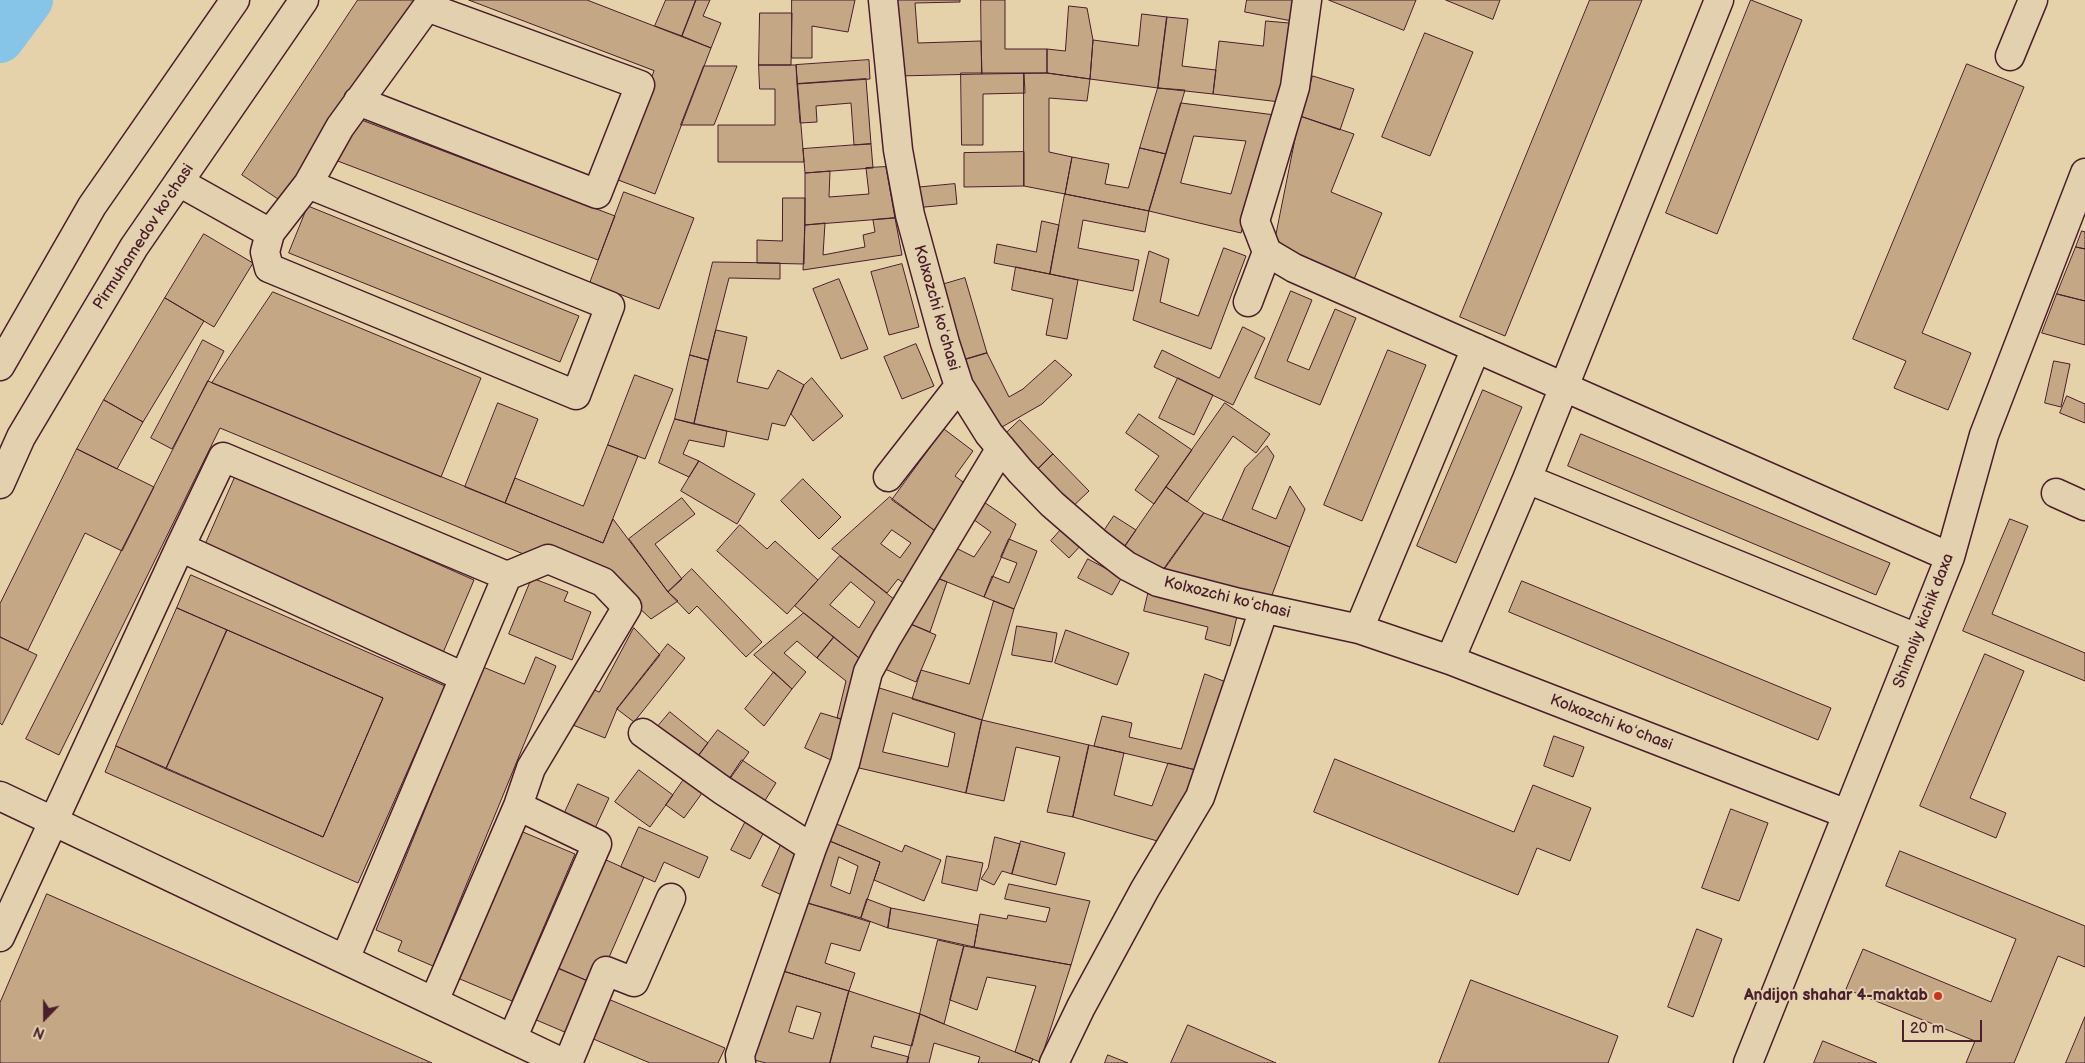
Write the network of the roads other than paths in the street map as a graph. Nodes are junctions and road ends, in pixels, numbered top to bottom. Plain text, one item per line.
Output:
1 (235, 0) edge
2 (304, 0) edge
3 (883, 0) edge
4 (1307, 0) edge
5 (1719, 0) edge
6 (2032, 0) edge
7 (2010, 56) dead end
8 (358, 101) junction
9 (2085, 173) edge
10 (178, 182) junction
11 (308, 184) junction
12 (270, 233) junction
13 (1266, 252) junction
14 (1248, 302) dead end
15 (1476, 348) junction
16 (0, 366) edge
17 (959, 386) junction
18 (1563, 387) junction
19 (1001, 448) junction
20 (888, 477) dead end
21 (1527, 479) junction
22 (0, 484) edge
23 (2056, 493) dead end
24 (2085, 506) edge
25 (180, 547) junction
26 (1950, 557) junction
27 (507, 576) junction
28 (1264, 609) junction
29 (1359, 629) junction
30 (1917, 638) junction
31 (1450, 660) junction
32 (464, 676) junction
33 (644, 733) dead end
34 (0, 796) edge
35 (518, 806) junction
36 (1847, 814) junction
37 (53, 821) junction
38 (812, 848) junction
39 (671, 898) dead end
40 (0, 937) edge
41 (345, 959) junction
42 (434, 1002) junction
43 (512, 1039) junction
44 (563, 1063) edge
45 (568, 1063) edge
46 (741, 1063) edge
47 (1054, 1063) edge
48 (1748, 1063) edge

1 - 16 street
2 - 10 street, Pirmuhamedov ko'chasi
3 - 17 street, Kolxozchi koʻchasi
4 - 13 street
5 - 18 street
6 - 7 street
8 - 8 street
8 - 11 street
9 - 26 street, Shimoliy kichik daxa
10 - 12 street
10 - 22 street, Pirmuhamedov ko'chasi
11 - 12 street
11 - 12 street
13 - 14 street
13 - 15 street
15 - 18 street
15 - 29 street
17 - 19 street, Kolxozchi koʻchasi
17 - 20 street
18 - 21 street
18 - 26 street
19 - 28 street, Kolxozchi koʻchasi
19 - 38 street
21 - 30 street
21 - 31 street
23 - 24 street
25 - 27 street
25 - 32 street
25 - 37 street
26 - 30 street, Shimoliy kichik daxa
27 - 32 street
27 - 35 street
28 - 29 street, Kolxozchi koʻchasi
28 - 47 street
29 - 31 street, Kolxozchi koʻchasi
30 - 36 street, Shimoliy kichik daxa
31 - 36 street, Kolxozchi koʻchasi
32 - 41 street
33 - 38 street
34 - 37 street
35 - 42 street
35 - 43 street
36 - 48 street, Shimoliy kichik daxa
37 - 40 street
37 - 41 street
38 - 46 street
39 - 45 street
41 - 42 street
42 - 43 street
43 - 44 street

